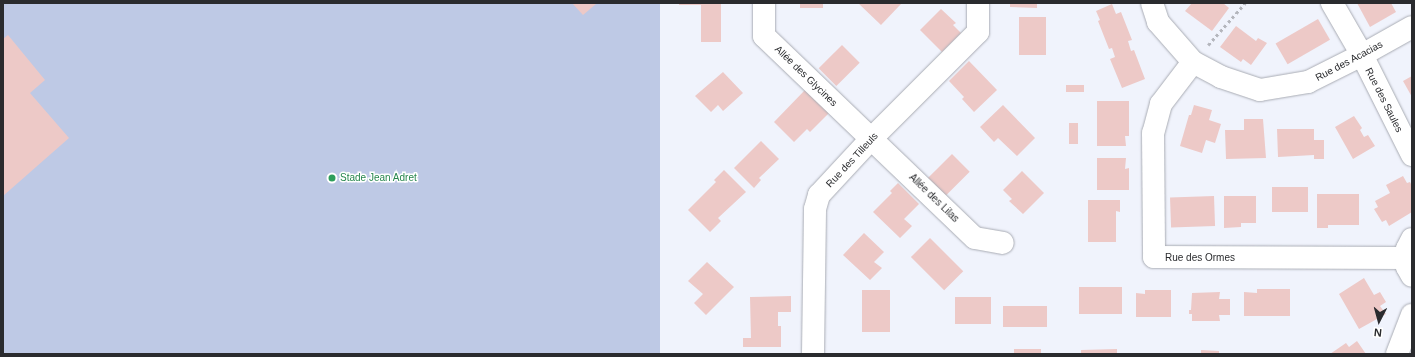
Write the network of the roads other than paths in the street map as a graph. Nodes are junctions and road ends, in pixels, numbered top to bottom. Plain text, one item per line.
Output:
1 (764, 3) edge
2 (978, 3) edge
3 (1152, 3) edge
4 (1332, 3) edge
5 (1412, 27) edge
6 (1362, 55) junction
7 (1193, 62) junction
8 (872, 138) junction
9 (1412, 155) edge
10 (1003, 244) dead end
11 (1410, 258) edge
12 (1412, 315) edge
13 (814, 354) edge
14 (1397, 354) edge

1 - 8 street, Allée des Glycines
2 - 8 street, Rue des Tilleuls
3 - 7 street, Rue des Acacias
4 - 6 street, Rue des Saules
5 - 6 street, Rue des Acacias
6 - 7 street, Rue des Acacias
6 - 9 street, Rue des Saules
7 - 11 street, Rue des Ormes
8 - 10 street, Allée des Lilas
8 - 13 street, Rue des Tilleuls
12 - 14 street

